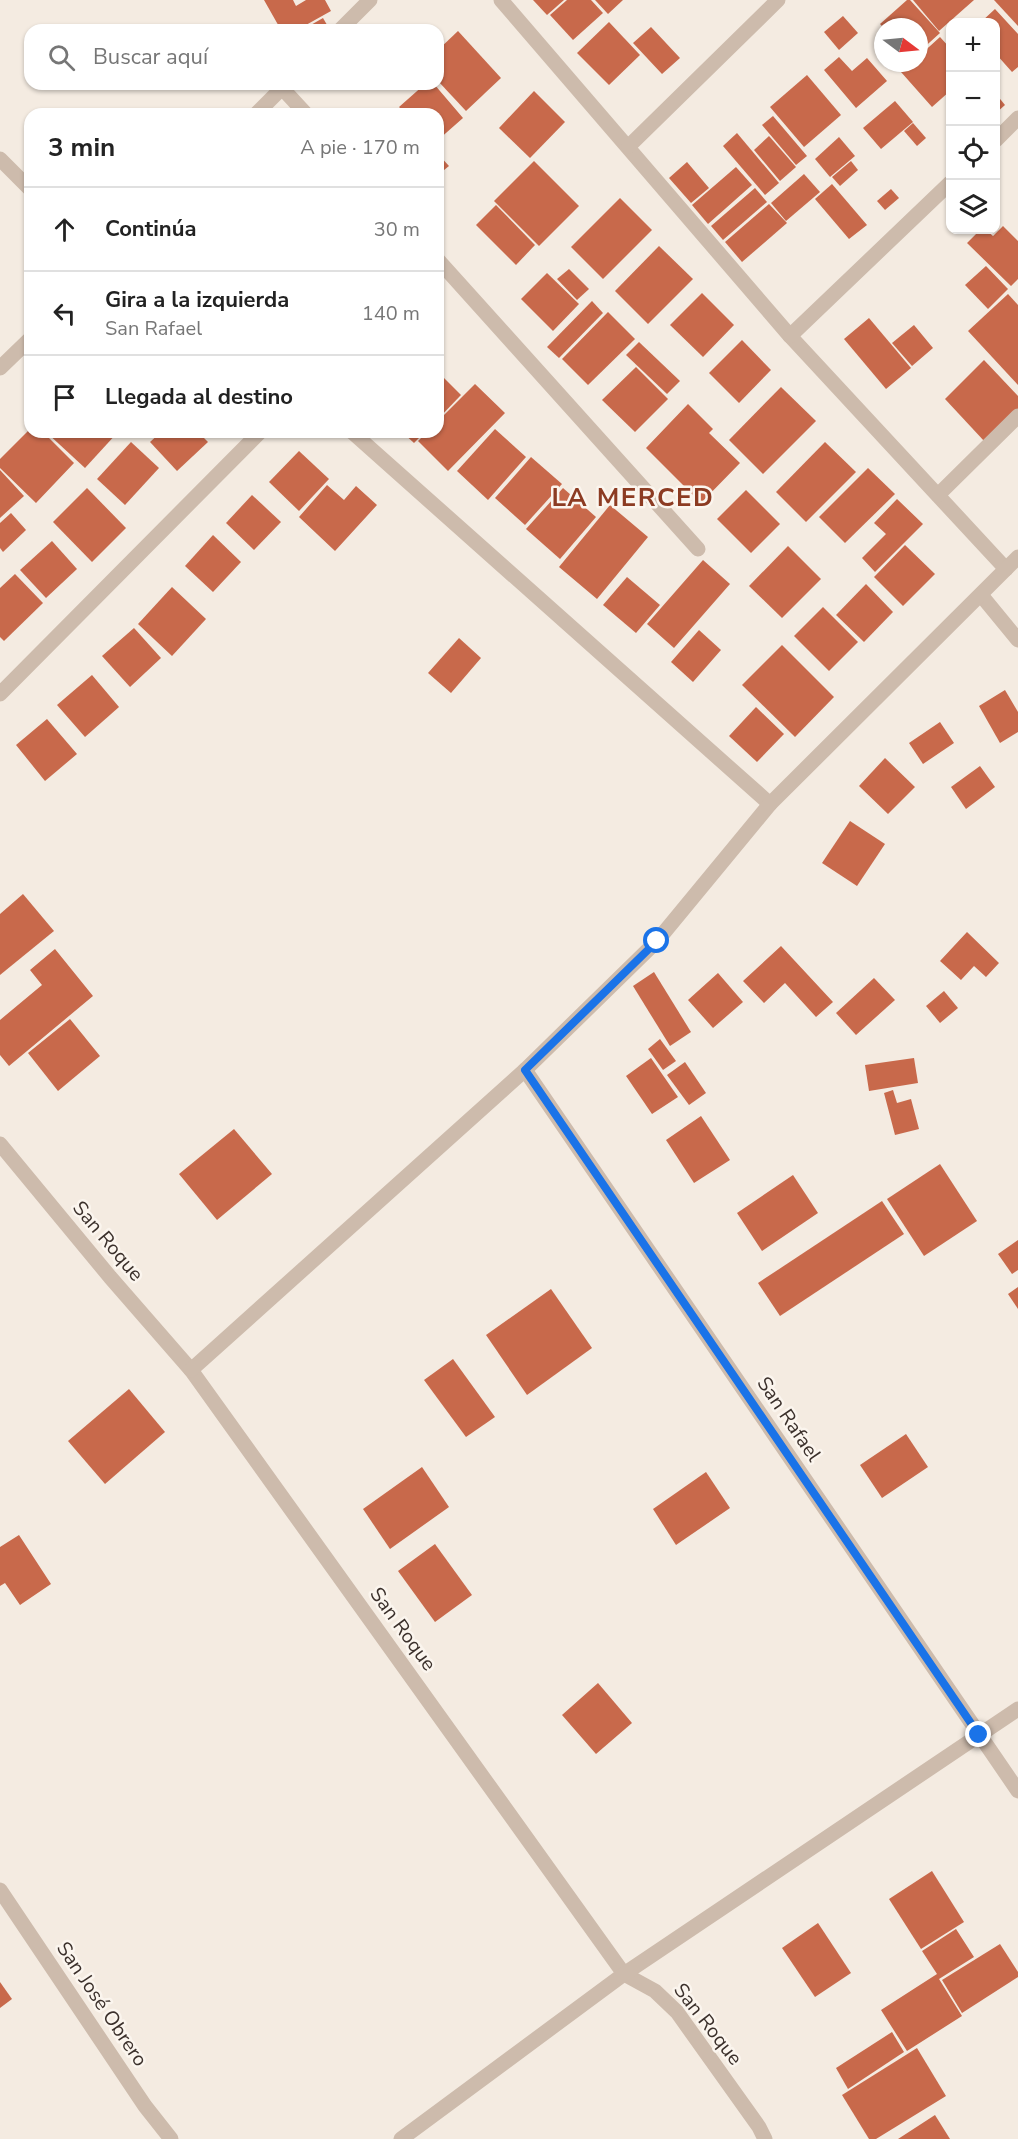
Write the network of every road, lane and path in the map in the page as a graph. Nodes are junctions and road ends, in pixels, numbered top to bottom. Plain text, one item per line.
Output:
1 (370, 0) edge
2 (501, 0) edge
3 (778, 0) edge
4 (346, 24) edge
5 (280, 90) edge
6 (287, 90) edge
7 (262, 108) edge
8 (301, 108) edge
9 (1018, 118) edge
10 (1000, 136) edge
11 (629, 146) junction
12 (0, 159) edge
13 (24, 183) edge
14 (946, 188) edge
15 (444, 267) edge
16 (790, 336) junction
17 (24, 345) edge
18 (0, 368) edge
19 (1018, 416) edge
20 (254, 438) edge
21 (359, 438) edge
22 (938, 495) junction
23 (698, 549) dead end
24 (1018, 557) edge
25 (1006, 569) junction
26 (981, 595) junction
27 (1018, 640) edge
28 (0, 694) edge
29 (770, 804) junction
30 (525, 1070) junction
31 (0, 1144) edge
32 (191, 1370) junction
33 (1018, 1709) edge
34 (979, 1735) junction
35 (1018, 1791) edge
36 (0, 1890) edge
37 (624, 1974) junction
38 (171, 2139) edge
39 (401, 2139) edge
40 (765, 2139) edge

1 - 4 street
2 - 11 street
3 - 11 street
5 - 7 street
6 - 8 street
9 - 10 street
11 - 16 street
12 - 13 street
14 - 16 street
15 - 23 street
16 - 22 street
17 - 18 street
19 - 22 street
20 - 28 street
21 - 29 street
22 - 25 street
24 - 25 street
25 - 26 street
26 - 27 street
26 - 29 street
29 - 30 street
30 - 32 street
30 - 34 street, San Rafael
31 - 32 street, San Roque
32 - 37 street, San Roque
33 - 34 street
34 - 35 street, San Rafael
34 - 37 street
36 - 38 street, San José Obrero
37 - 39 street
37 - 40 street, San Roque

